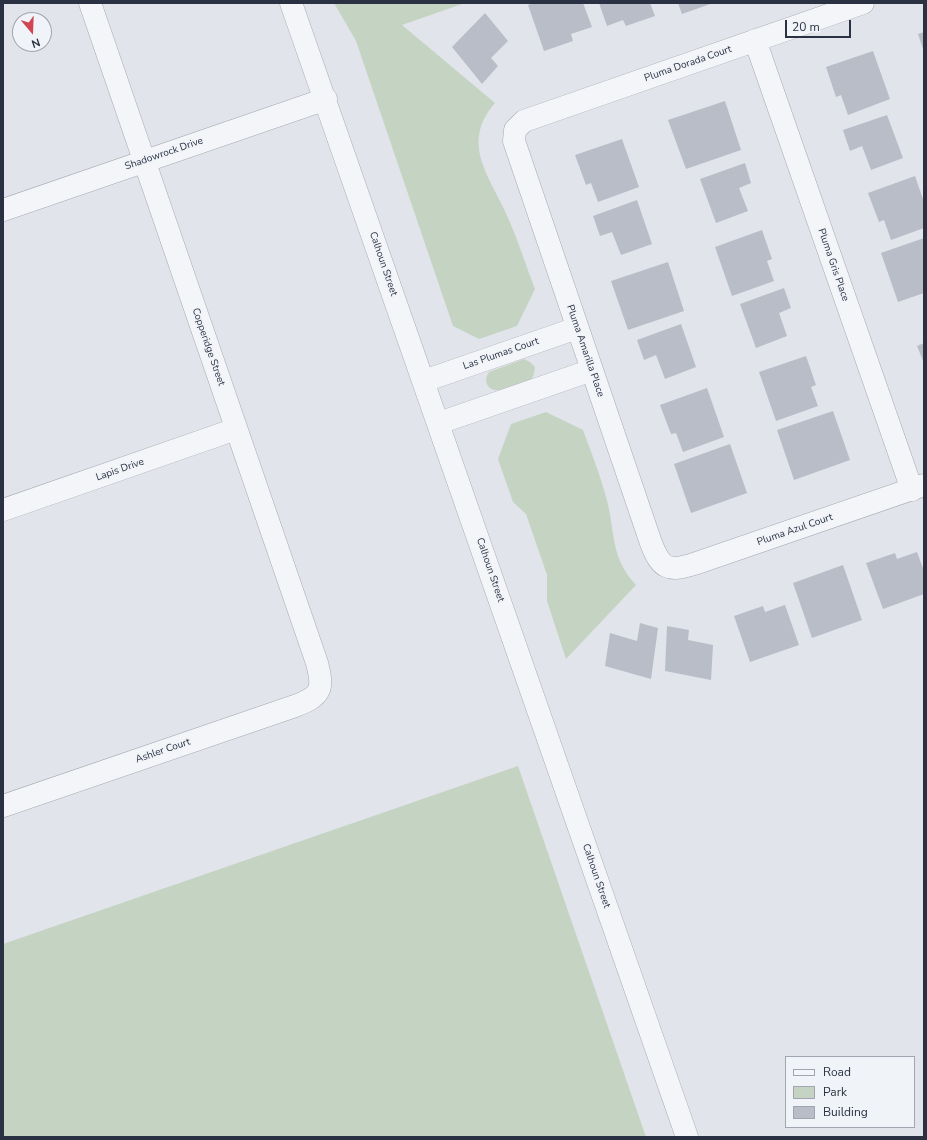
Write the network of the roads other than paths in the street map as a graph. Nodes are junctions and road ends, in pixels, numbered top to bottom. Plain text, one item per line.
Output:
1 (90, 3) edge
2 (292, 3) edge
3 (863, 3) edge
4 (755, 40) junction
5 (326, 99) junction
6 (516, 130) joint
7 (144, 161) junction
8 (3, 210) edge
9 (577, 328) junction
10 (592, 370) junction
11 (424, 381) junction
12 (439, 423) junction
13 (236, 429) junction
14 (918, 487) edge
15 (3, 510) edge
16 (666, 568) joint
17 (320, 691) joint
18 (3, 806) edge
19 (687, 1137) edge

1 - 7 street, Copperidge Street
2 - 5 street, Calhoun Street
3 - 4 street, Pluma Dorada Court
4 - 6 street, Pluma Dorada Court
4 - 14 street, Pluma Gris Place
5 - 7 street, Shadowrock Drive
5 - 11 street, Calhoun Street
6 - 9 street, Pluma Amarilla Place
7 - 8 street, Shadowrock Drive
7 - 13 street, Copperidge Street
9 - 10 street, Pluma Amarilla Place
9 - 11 street, Las Plumas Court
10 - 12 street
10 - 16 street, Pluma Amarilla Place
11 - 12 street, Calhoun Street
12 - 19 street, Calhoun Street
13 - 15 street, Lapis Drive
13 - 17 street, Copperidge Street
14 - 16 street, Pluma Azul Court
17 - 18 street, Ashler Court

